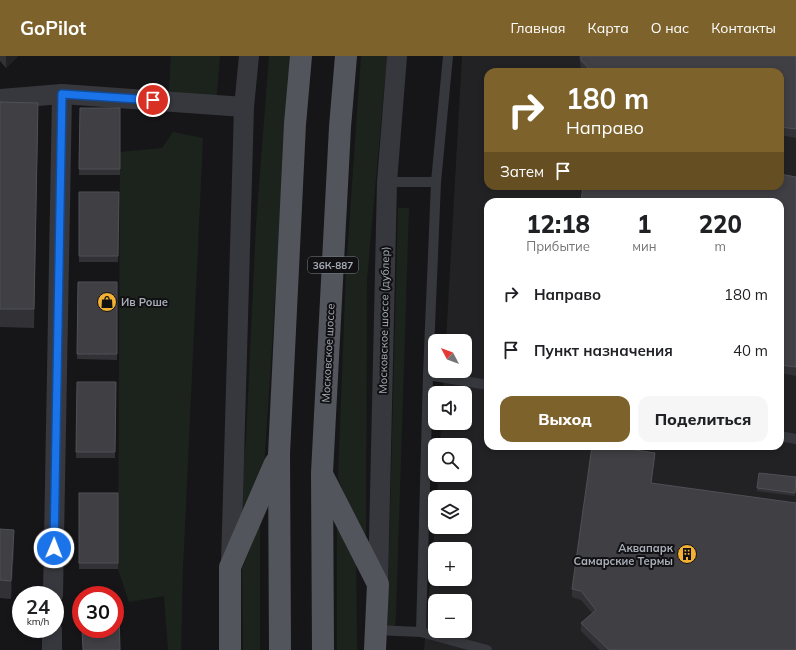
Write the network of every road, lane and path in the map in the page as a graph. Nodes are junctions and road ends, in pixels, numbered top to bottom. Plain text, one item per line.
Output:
1 (249, 56) edge
2 (301, 56) edge
3 (346, 56) edge
4 (397, 56) edge
5 (448, 56) edge
6 (62, 94) junction
7 (0, 99) edge
8 (244, 107) junction
9 (387, 182) junction
10 (436, 182) junction
11 (430, 334) edge
12 (428, 375) edge
13 (446, 378) edge
14 (484, 384) edge
15 (784, 437) edge
16 (796, 439) edge
17 (279, 454) junction
18 (322, 473) junction
19 (230, 567) junction
20 (378, 584) junction
21 (53, 586) edge
22 (421, 632) junction
23 (52, 638) edge
24 (375, 640) edge
25 (52, 650) edge
26 (230, 650) edge
27 (280, 650) edge
28 (323, 650) edge
29 (488, 650) edge

1 - 8 street
2 - 17 main road
3 - 18 main road, Московское шоссе / 36К-887
4 - 9 street, Московское шоссе (дублер)
5 - 10 lane
6 - 7 street
6 - 8 street
6 - 21 street
8 - 19 street
9 - 10 lane
9 - 20 street, Московское шоссе (дублер)
10 - 11 lane
12 - 22 lane
13 - 14 lane
15 - 16 lane
17 - 19 main road
17 - 27 main road
18 - 20 main road
18 - 28 main road, Московское шоссе / 36К-887
19 - 26 main road
20 - 24 main road
22 - 24 lane
22 - 29 lane
23 - 25 street

